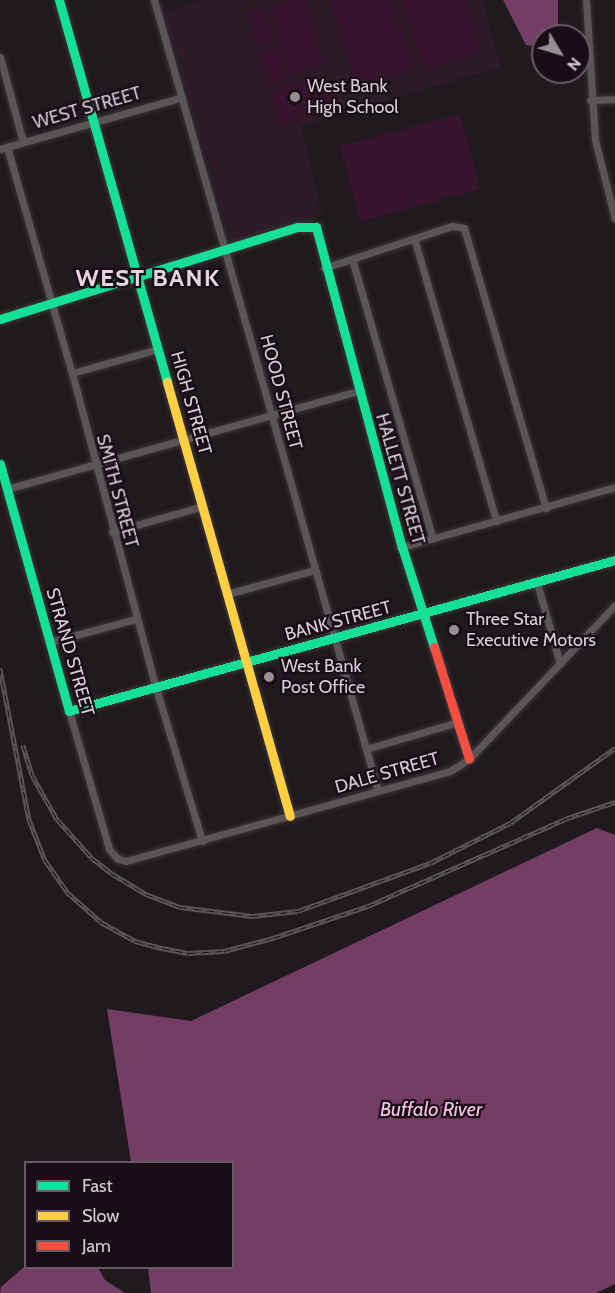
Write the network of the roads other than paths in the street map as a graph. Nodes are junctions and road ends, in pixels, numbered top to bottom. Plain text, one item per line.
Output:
1 (59, 0) edge
2 (154, 0) edge
3 (585, 0) edge
4 (0, 57) edge
5 (182, 97) junction
6 (615, 99) edge
7 (590, 100) junction
8 (93, 123) junction
9 (23, 142) junction
10 (4, 148) edge
11 (615, 219) edge
12 (414, 238) junction
13 (227, 250) junction
14 (352, 259) junction
15 (324, 268) junction
16 (137, 277) junction
17 (51, 304) junction
18 (0, 320) edge
19 (158, 350) junction
20 (72, 373) junction
21 (358, 391) junction
22 (272, 415) junction
23 (184, 440) junction
24 (0, 464) edge
25 (94, 465) junction
26 (615, 487) edge
27 (7, 489) junction
28 (202, 506) junction
29 (546, 508) junction
30 (496, 521) junction
31 (112, 532) junction
32 (433, 539) junction
33 (402, 548) junction
34 (615, 560) edge
35 (315, 570) junction
36 (537, 583) junction
37 (227, 594) junction
38 (615, 604) edge
39 (423, 616) junction
40 (136, 619) junction
41 (337, 639) junction
42 (50, 642) junction
43 (246, 662) junction
44 (560, 664) junction
45 (155, 685) junction
46 (69, 711) junction
47 (455, 723) junction
48 (366, 749) junction
49 (469, 759) junction
50 (378, 791) junction
51 (290, 816) junction
52 (202, 841) junction
53 (109, 849) joint

1 - 8 street, HIGH STREET
2 - 5 street, HOOD STREET
3 - 7 street
4 - 9 street
5 - 8 street, WEST STREET
5 - 13 street, HOOD STREET
6 - 7 street
7 - 11 street
8 - 9 street, WEST STREET
8 - 16 street, HIGH STREET
9 - 10 street, WEST STREET
10 - 17 street, SMITH STREET
12 - 14 street
12 - 29 street
12 - 30 street
13 - 15 street, HALLETT STREET
13 - 16 street
13 - 22 street, HOOD STREET
14 - 15 street
14 - 32 street
15 - 21 street, HALLETT STREET
16 - 17 street
16 - 19 street, HIGH STREET
17 - 18 street
17 - 20 street, SMITH STREET
19 - 20 street
19 - 23 street, HIGH STREET
20 - 25 street, SMITH STREET
21 - 22 street
21 - 33 street, HALLETT STREET
22 - 23 street
22 - 35 street, HOOD STREET
23 - 25 street
23 - 28 street, HIGH STREET
24 - 27 street, STRAND STREET
25 - 27 street
25 - 31 street, SMITH STREET
26 - 29 street
27 - 42 street, STRAND STREET
28 - 31 street
28 - 37 street, HIGH STREET
29 - 30 street
30 - 32 street
31 - 40 street, SMITH STREET
32 - 33 street
33 - 39 street, HALLETT STREET
34 - 36 street, BANK STREET
35 - 37 street
35 - 41 street, HOOD STREET
36 - 39 street, BANK STREET
36 - 44 street
37 - 43 street, HIGH STREET
38 - 44 street, DALE STREET
39 - 41 street, BANK STREET
39 - 47 street, HALLETT STREET
40 - 42 street
40 - 45 street, SMITH STREET
41 - 43 street, BANK STREET
41 - 48 street, HOOD STREET
42 - 46 street, STRAND STREET
43 - 45 street, BANK STREET
43 - 51 street, HIGH STREET
44 - 49 street, DALE STREET
45 - 46 street, BANK STREET
45 - 52 street, SMITH STREET
46 - 53 street, STRAND STREET
47 - 48 street
47 - 49 street, HALLETT STREET
48 - 50 street, HOOD STREET
49 - 50 street, DALE STREET
50 - 51 street, DALE STREET
51 - 52 street, DALE STREET
52 - 53 street, DALE STREET

